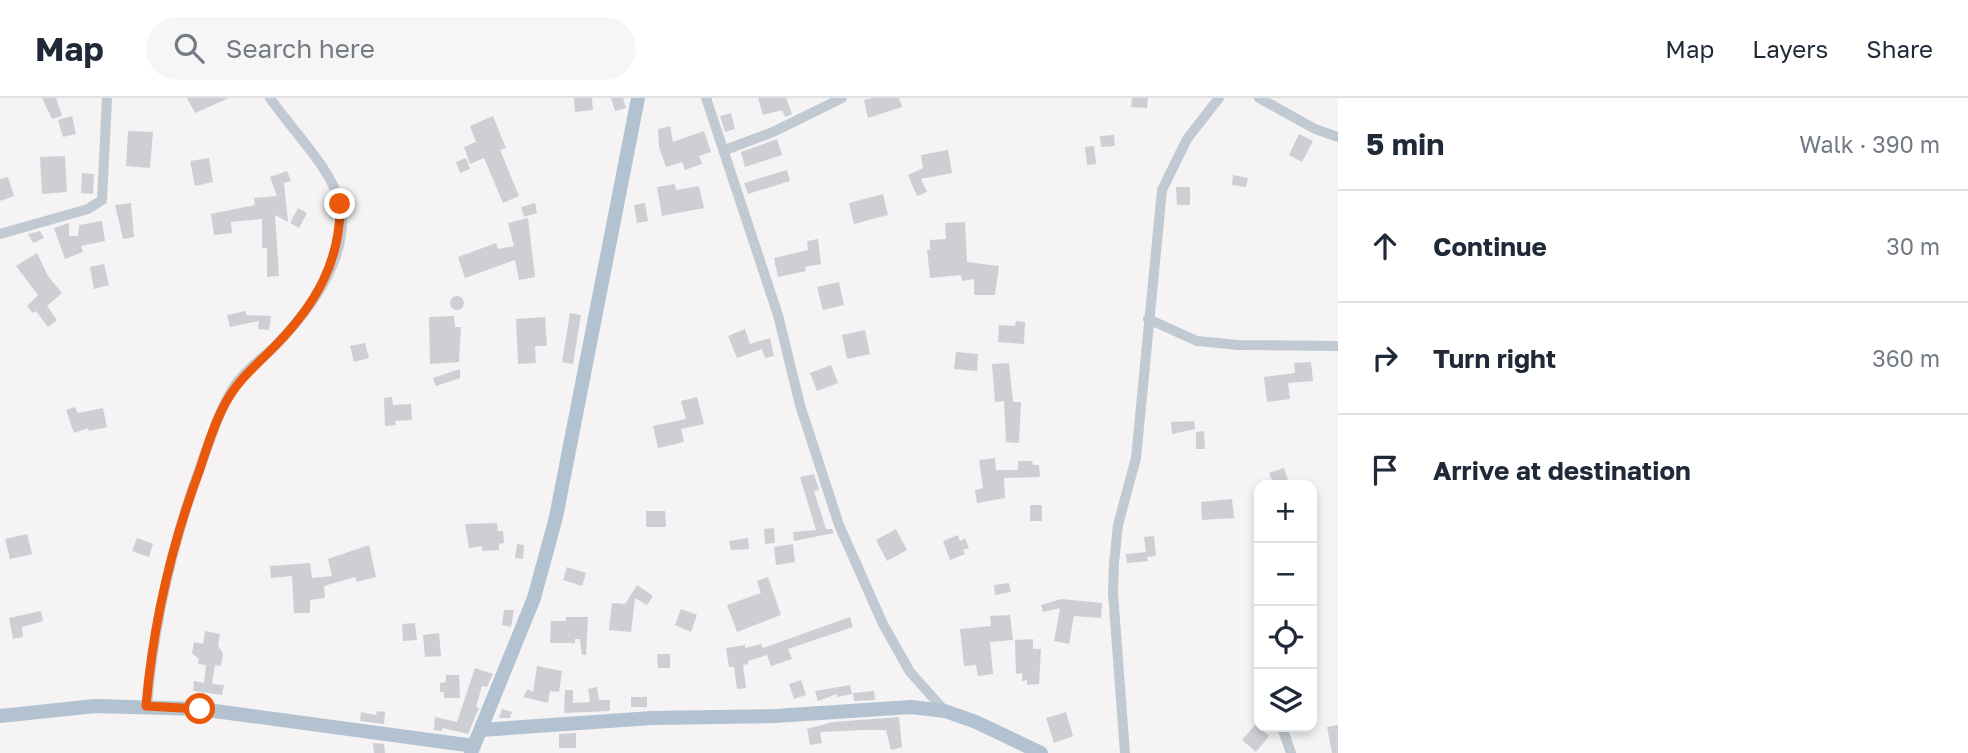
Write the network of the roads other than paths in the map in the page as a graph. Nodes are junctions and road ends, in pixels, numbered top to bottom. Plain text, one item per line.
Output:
1 (107, 98) edge
2 (270, 98) edge
3 (638, 98) edge
4 (706, 98) edge
5 (842, 98) edge
6 (1219, 98) edge
7 (1259, 98) edge
8 (1338, 137) edge
9 (724, 150) junction
10 (0, 234) edge
11 (1149, 319) junction
12 (1338, 346) edge
13 (146, 706) junction
14 (945, 711) junction
15 (0, 716) edge
16 (481, 730) junction
17 (1284, 732) edge
18 (473, 750) edge
19 (1041, 753) edge
20 (1125, 753) edge
21 (1291, 753) edge

1 - 10 street
2 - 13 street
3 - 16 main road
4 - 9 street
5 - 9 street
6 - 11 street
7 - 8 street
9 - 14 street
11 - 12 street
11 - 20 street
13 - 15 main road
13 - 18 main road
14 - 16 main road
14 - 19 main road
16 - 18 main road
17 - 21 street

